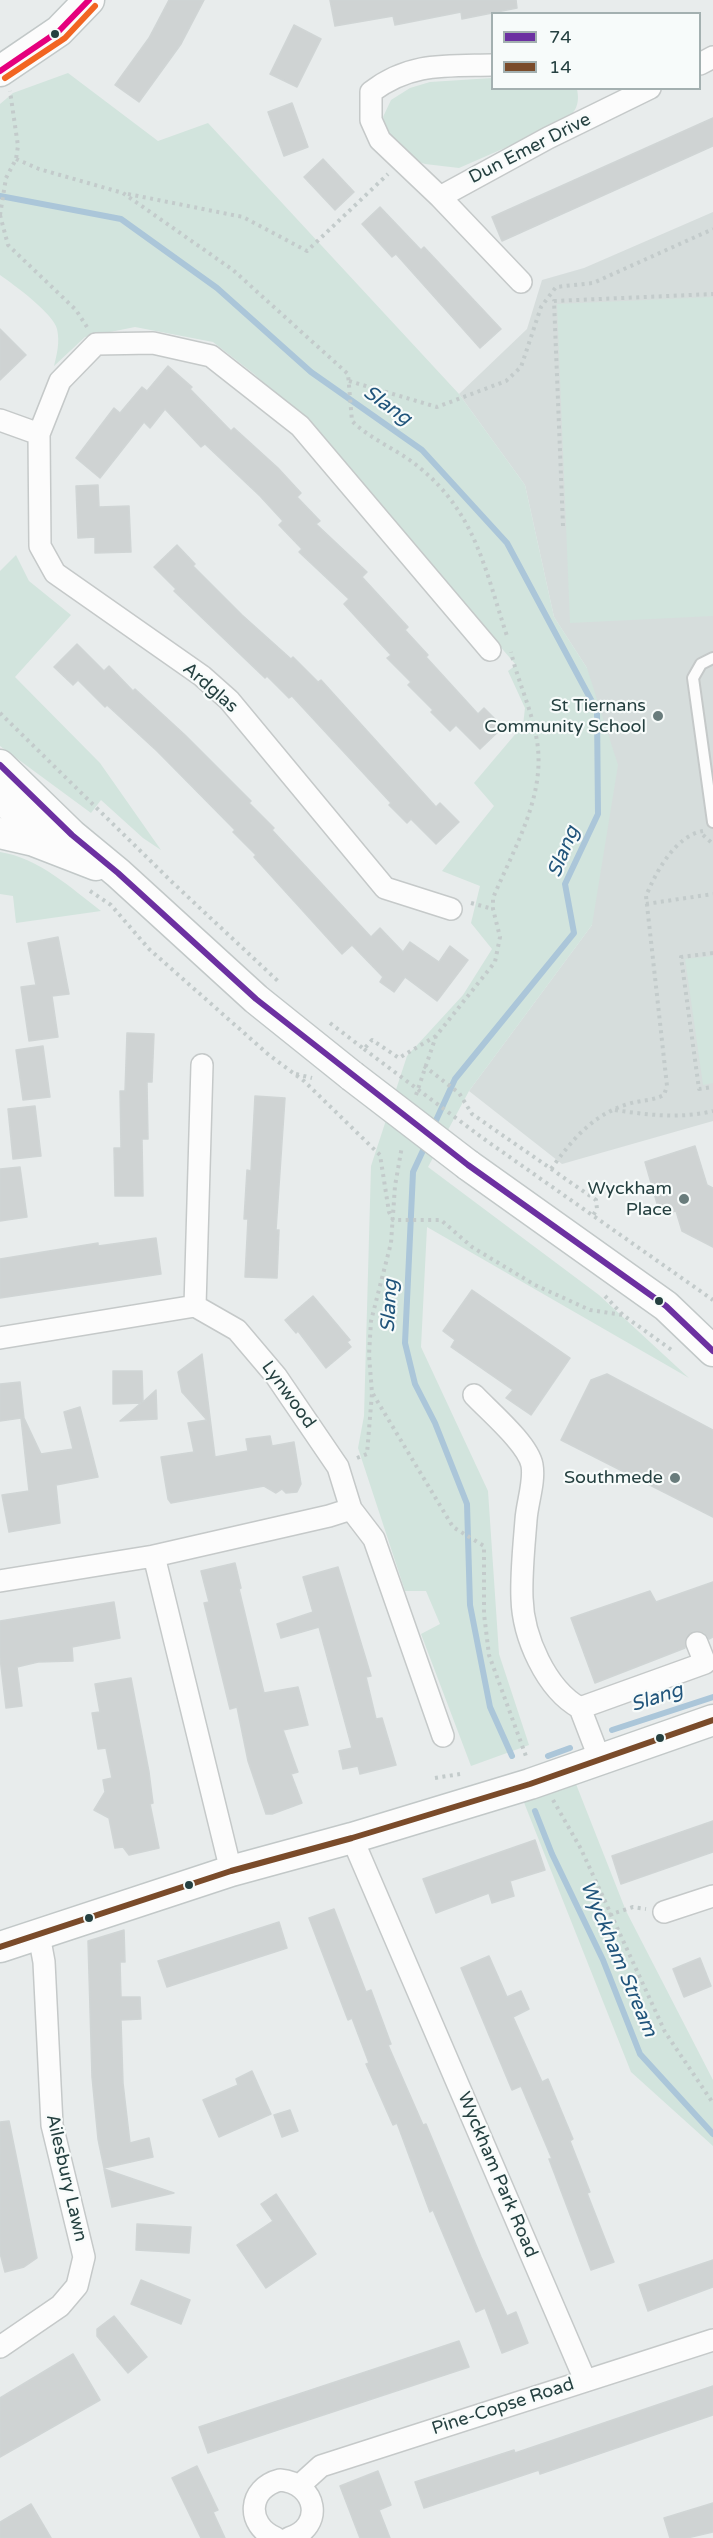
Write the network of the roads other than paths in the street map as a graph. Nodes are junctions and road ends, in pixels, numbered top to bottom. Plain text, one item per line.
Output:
1 (89, 0) edge
2 (491, 66) edge
3 (4, 69) edge
4 (641, 90) edge
5 (615, 96) edge
6 (440, 197) junction
7 (521, 282) dead end
8 (0, 420) edge
9 (39, 434) junction
10 (503, 646) road end
11 (713, 658) edge
12 (0, 765) edge
13 (0, 801) edge
14 (710, 827) edge
15 (0, 833) edge
16 (72, 835) junction
17 (118, 873) junction
18 (451, 909) dead end
19 (202, 1065) dead end
20 (195, 1306) junction
21 (666, 1306) junction
22 (713, 1324) edge
23 (0, 1338) edge
24 (713, 1351) edge
25 (474, 1395) dead end
26 (351, 1509) junction
27 (154, 1556) junction
28 (0, 1581) edge
29 (697, 1643) dead end
30 (580, 1708) junction
31 (713, 1719) edge
32 (443, 1736) dead end
33 (600, 1760) junction
34 (352, 1838) junction
35 (231, 1871) junction
36 (713, 1896) edge
37 (664, 1912) road end
38 (39, 1935) junction
39 (0, 1947) edge
40 (713, 2340) edge
41 (0, 2348) edge
42 (585, 2380) junction
43 (300, 2485) junction
44 (298, 2536) edge
45 (276, 2538) edge

1 - 3 main road
2 - 6 street
4 - 5 street, Dun Emer Drive
5 - 6 street, Dun Emer Drive
6 - 7 street
8 - 9 street
9 - 10 street, Ardglas
9 - 18 street, Ardglas
11 - 14 lane
12 - 16 main road
13 - 16 main road
15 - 17 main road
16 - 17 main road
17 - 21 main road, bridge
19 - 20 street
20 - 23 street
20 - 26 street, Lynwood
21 - 22 main road
21 - 24 main road
25 - 30 street
26 - 27 street
26 - 32 street, Lynwood
27 - 28 street
27 - 35 street
29 - 30 street
30 - 33 street
31 - 33 main road
33 - 34 main road
34 - 35 main road
34 - 42 street, Wyckham Park Road
35 - 38 main road
36 - 37 street
38 - 39 main road
38 - 41 street, Ailesbury Lawn
40 - 42 street, Pine-Copse Road
42 - 43 street, Pine-Copse Road
43 - 44 street
43 - 45 street

